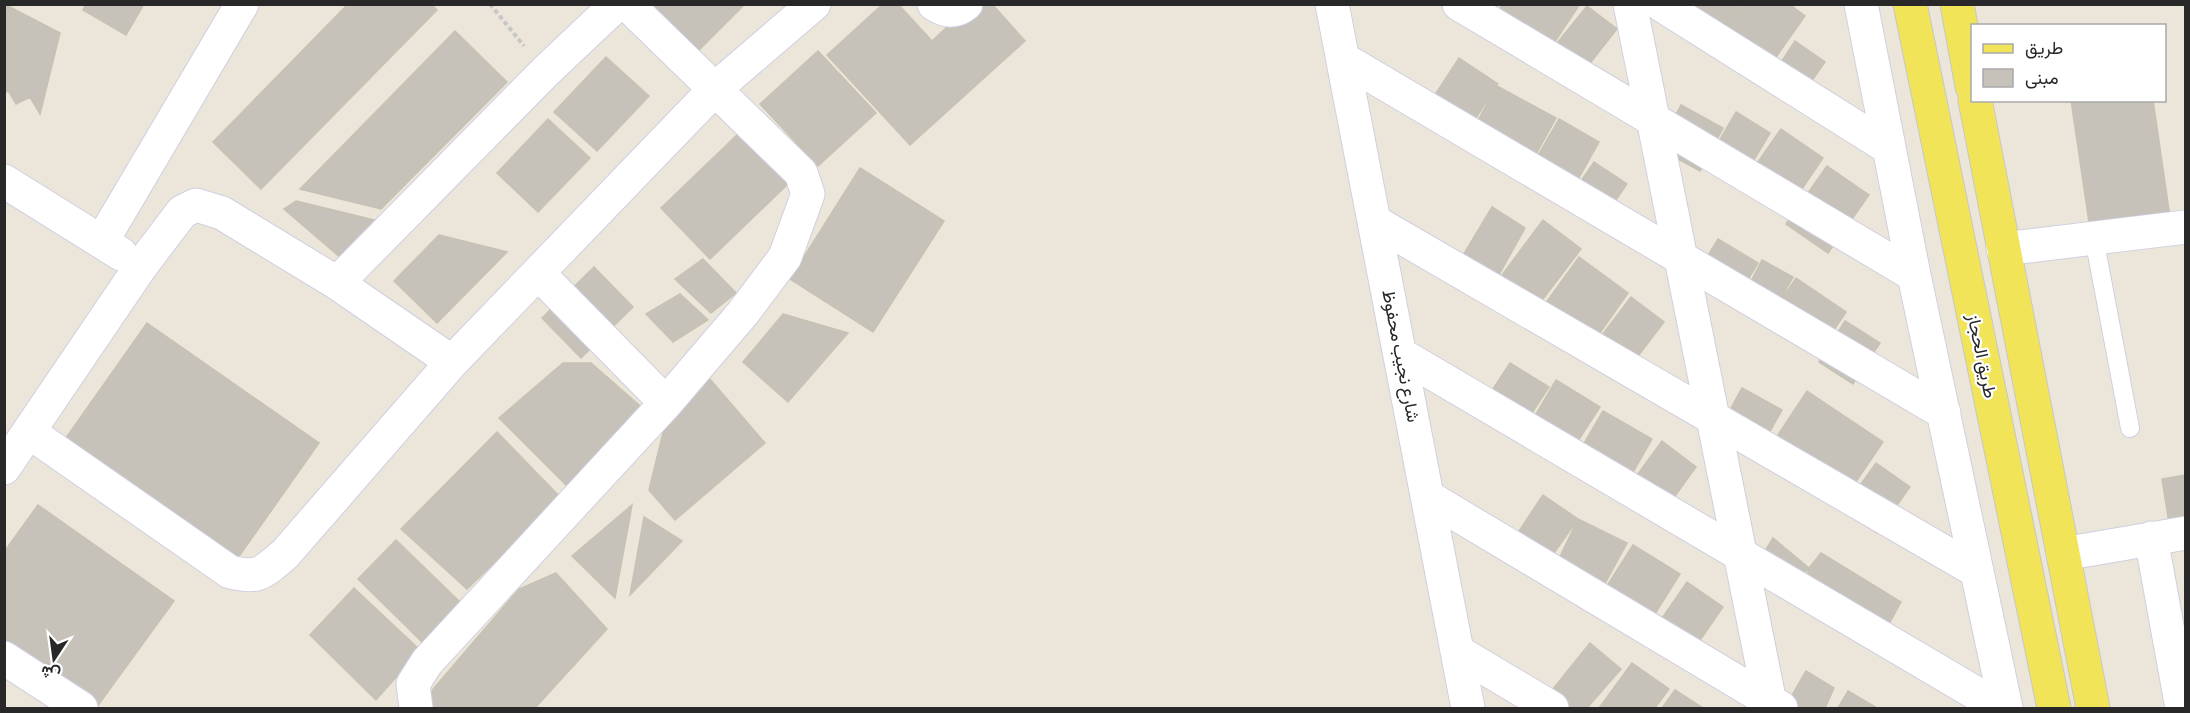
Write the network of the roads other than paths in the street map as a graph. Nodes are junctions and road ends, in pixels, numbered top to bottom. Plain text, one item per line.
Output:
1 (243, 4) edge
2 (617, 4) edge
3 (627, 4) edge
4 (814, 4) edge
5 (934, 4) edge
6 (966, 4) edge
7 (1332, 4) edge
8 (1459, 4) edge
9 (1630, 4) edge
10 (1660, 4) edge
11 (1861, 4) edge
12 (1910, 4) edge
13 (1962, 5) edge
14 (1343, 58) junction
15 (1971, 78) edge
16 (716, 88) junction
17 (1975, 102) edge
18 (1653, 120) junction
19 (1889, 148) junction
20 (4, 181) edge
21 (1375, 222) junction
22 (2186, 227) edge
23 (2094, 238) junction
24 (102, 242) junction
25 (2003, 249) junction
26 (1680, 256) junction
27 (141, 266) junction
28 (538, 273) junction
29 (1914, 275) junction
30 (337, 284) junction
31 (1400, 354) junction
32 (452, 362) junction
33 (666, 403) junction
34 (1944, 413) junction
35 (1712, 416) junction
36 (2130, 428) dead end
37 (29, 432) junction
38 (4, 468) edge
39 (1428, 497) junction
40 (2186, 533) edge
41 (2151, 538) junction
42 (2063, 554) junction
43 (1740, 555) junction
44 (1975, 570) junction
45 (1458, 652) junction
46 (4, 658) edge
47 (1774, 706) edge
48 (81, 708) edge
49 (416, 708) edge
50 (1468, 708) edge
51 (1552, 708) edge
52 (2003, 708) edge
53 (2054, 708) edge
54 (2093, 708) edge
55 (2182, 708) edge

1 - 24 street
2 - 30 street
3 - 16 street
4 - 16 street
5 - 6 street
7 - 14 street, شارع نجيب محفوظ
8 - 18 street
9 - 18 street
10 - 19 street
11 - 19 street
12 - 53 main road, طريق الحجاز
13 - 15 main road
14 - 21 street, شارع نجيب محفوظ
14 - 26 street
16 - 28 street
16 - 33 street
17 - 25 main road
18 - 26 street
18 - 29 street
19 - 29 street
20 - 24 street
21 - 31 street, شارع نجيب محفوظ
21 - 35 street
22 - 23 street
23 - 25 street
23 - 36 lane
24 - 27 street
25 - 42 main road
26 - 34 street
26 - 35 street
27 - 30 street
27 - 37 street
28 - 32 street
28 - 33 street
29 - 34 street
30 - 32 street
31 - 39 street, شارع نجيب محفوظ
31 - 43 street
32 - 37 street
33 - 49 street
34 - 44 street
35 - 43 street
35 - 44 street
37 - 38 street
39 - 45 street, شارع نجيب محفوظ
39 - 47 street
40 - 41 street
41 - 42 street
41 - 55 street
42 - 54 main road
43 - 47 street
43 - 52 street
44 - 52 street
45 - 50 street, شارع نجيب محفوظ
45 - 51 street
46 - 48 street

